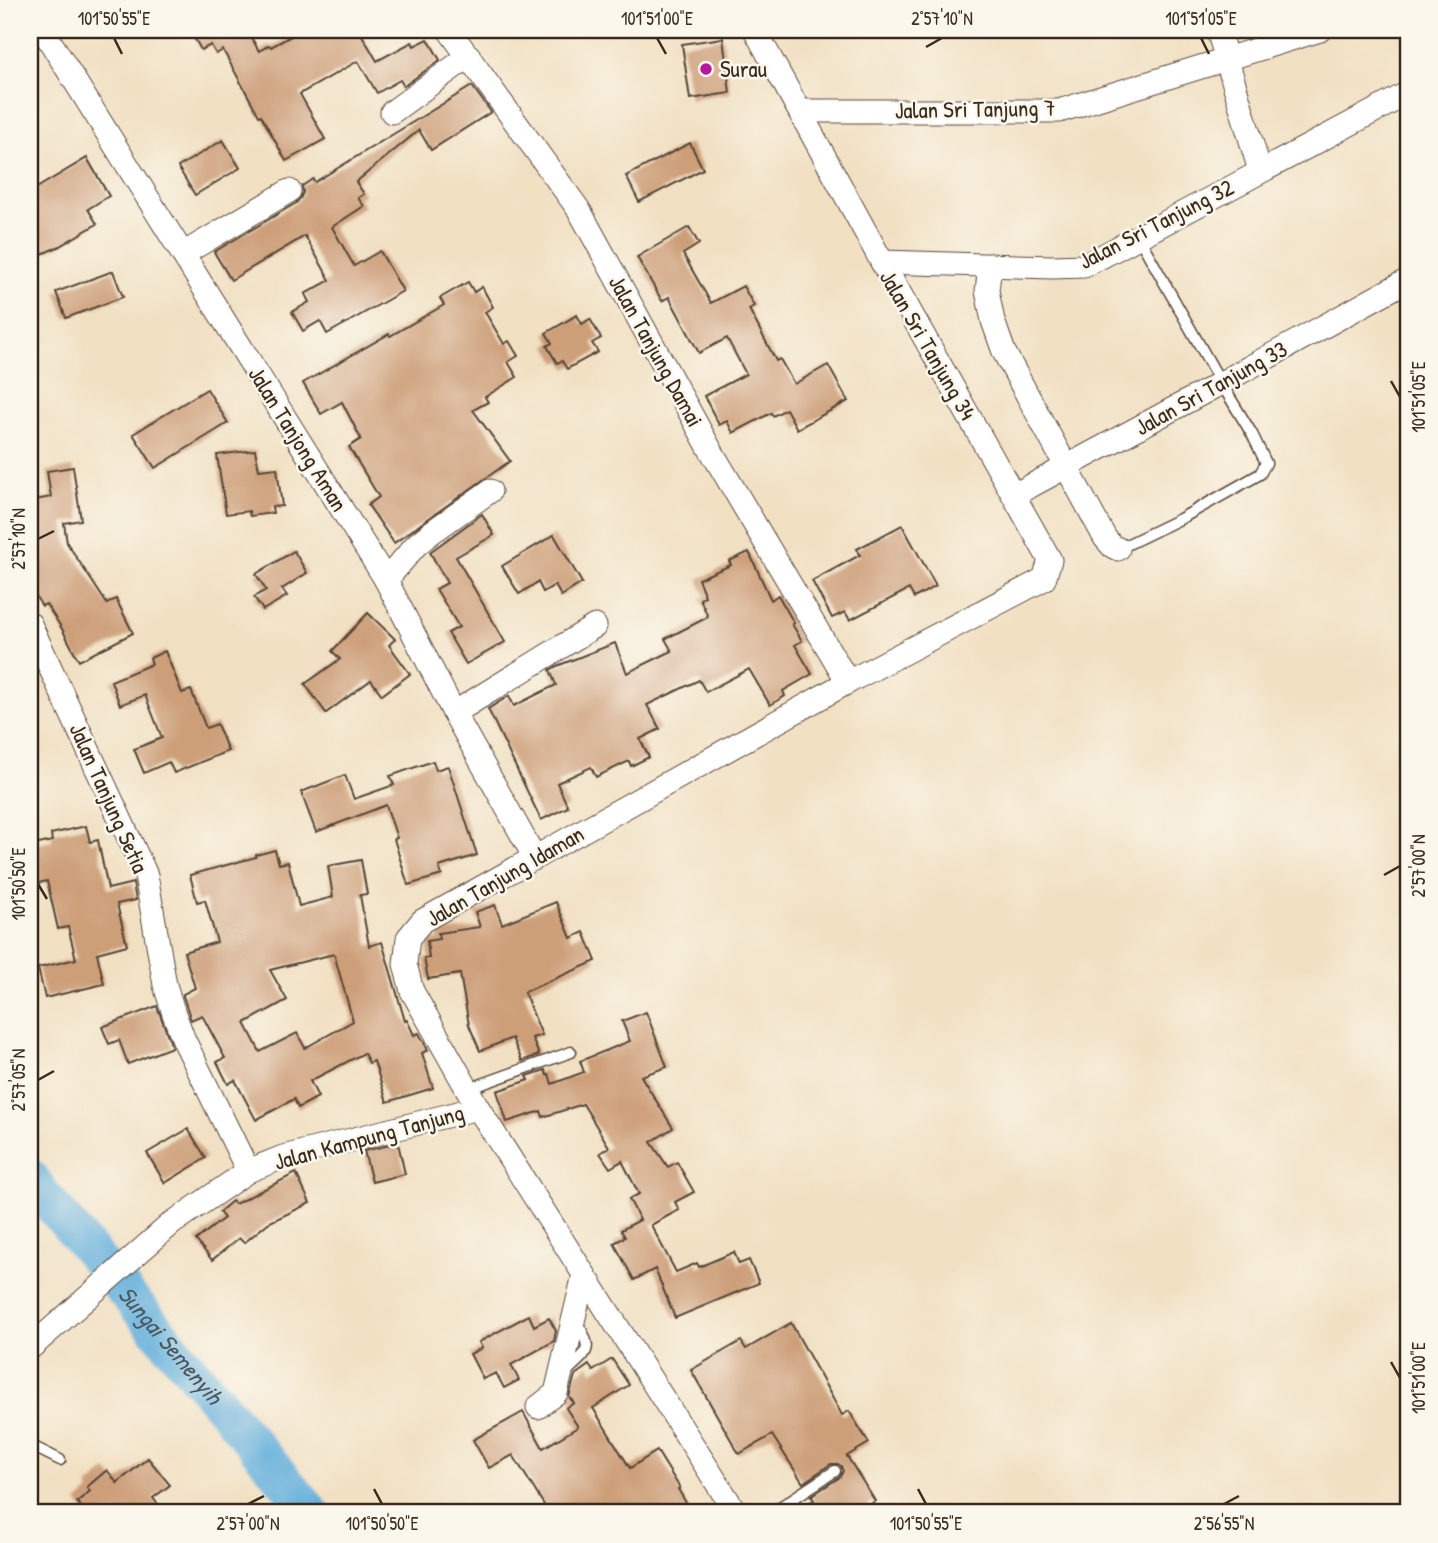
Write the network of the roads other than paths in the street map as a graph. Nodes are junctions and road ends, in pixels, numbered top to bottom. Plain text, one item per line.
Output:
1 (44, 30) edge
2 (449, 30) edge
3 (755, 30) edge
4 (1218, 30) edge
5 (1320, 30) edge
6 (469, 56) junction
7 (1226, 58) junction
8 (1408, 93) edge
9 (800, 111) junction
10 (392, 112) dead end
11 (1260, 171) junction
12 (289, 191) dead end
13 (1138, 236) junction
14 (183, 254) junction
15 (882, 262) junction
16 (990, 265) junction
17 (1408, 280) edge
18 (1221, 383) junction
19 (1067, 466) junction
20 (490, 491) dead end
21 (1014, 495) junction
22 (1118, 549) joint
23 (1044, 579) joint
24 (386, 580) junction
25 (30, 624) edge
26 (595, 626) dead end
27 (848, 682) junction
28 (454, 713) junction
29 (535, 858) junction
30 (570, 1052) dead end
31 (473, 1098) junction
32 (248, 1171) junction
33 (584, 1275) junction
34 (30, 1348) edge
35 (538, 1407) dead end
36 (30, 1445) edge
37 (60, 1460) dead end
38 (835, 1472) dead end
39 (736, 1513) edge
40 (771, 1513) edge

1 - 14 street, Jalan Tanjong Aman
2 - 6 street, Jalan Tanjung Damai
3 - 9 street, Jalan Sri Tanjung 34
4 - 7 street
5 - 7 street, Jalan Sri Tanjung 7
6 - 10 street
6 - 27 street, Jalan Tanjung Damai
7 - 9 street, Jalan Sri Tanjung 7
7 - 11 street
8 - 11 street, Jalan Sri Tanjung 32
9 - 15 street, Jalan Sri Tanjung 34
11 - 13 street, Jalan Sri Tanjung 32
12 - 14 street
13 - 16 street, Jalan Sri Tanjung 32
13 - 18 lane
14 - 24 street, Jalan Tanjong Aman
15 - 16 street, Jalan Sri Tanjung 32
15 - 21 street, Jalan Sri Tanjung 34
16 - 19 street
17 - 18 street, Jalan Sri Tanjung 33
18 - 19 street, Jalan Sri Tanjung 33
18 - 22 lane
19 - 21 street, Jalan Sri Tanjung 33
19 - 22 street
20 - 24 street
21 - 23 street, Jalan Sri Tanjung 34
23 - 27 street, Jalan Tanjung Idaman
24 - 28 street, Jalan Tanjong Aman
25 - 32 street, Jalan Tanjung Setia
26 - 28 street
27 - 29 street, Jalan Tanjung Idaman
28 - 29 street, Jalan Tanjong Aman
29 - 31 street, Jalan Tanjung Idaman
30 - 31 lane
31 - 32 street, Jalan Kampung Tanjung
31 - 33 street, Jalan Tanjung Idaman
32 - 34 street, Jalan Kampung Tanjung
33 - 35 street
33 - 39 street, Jalan Tanjung Idaman
36 - 37 lane
38 - 40 lane

